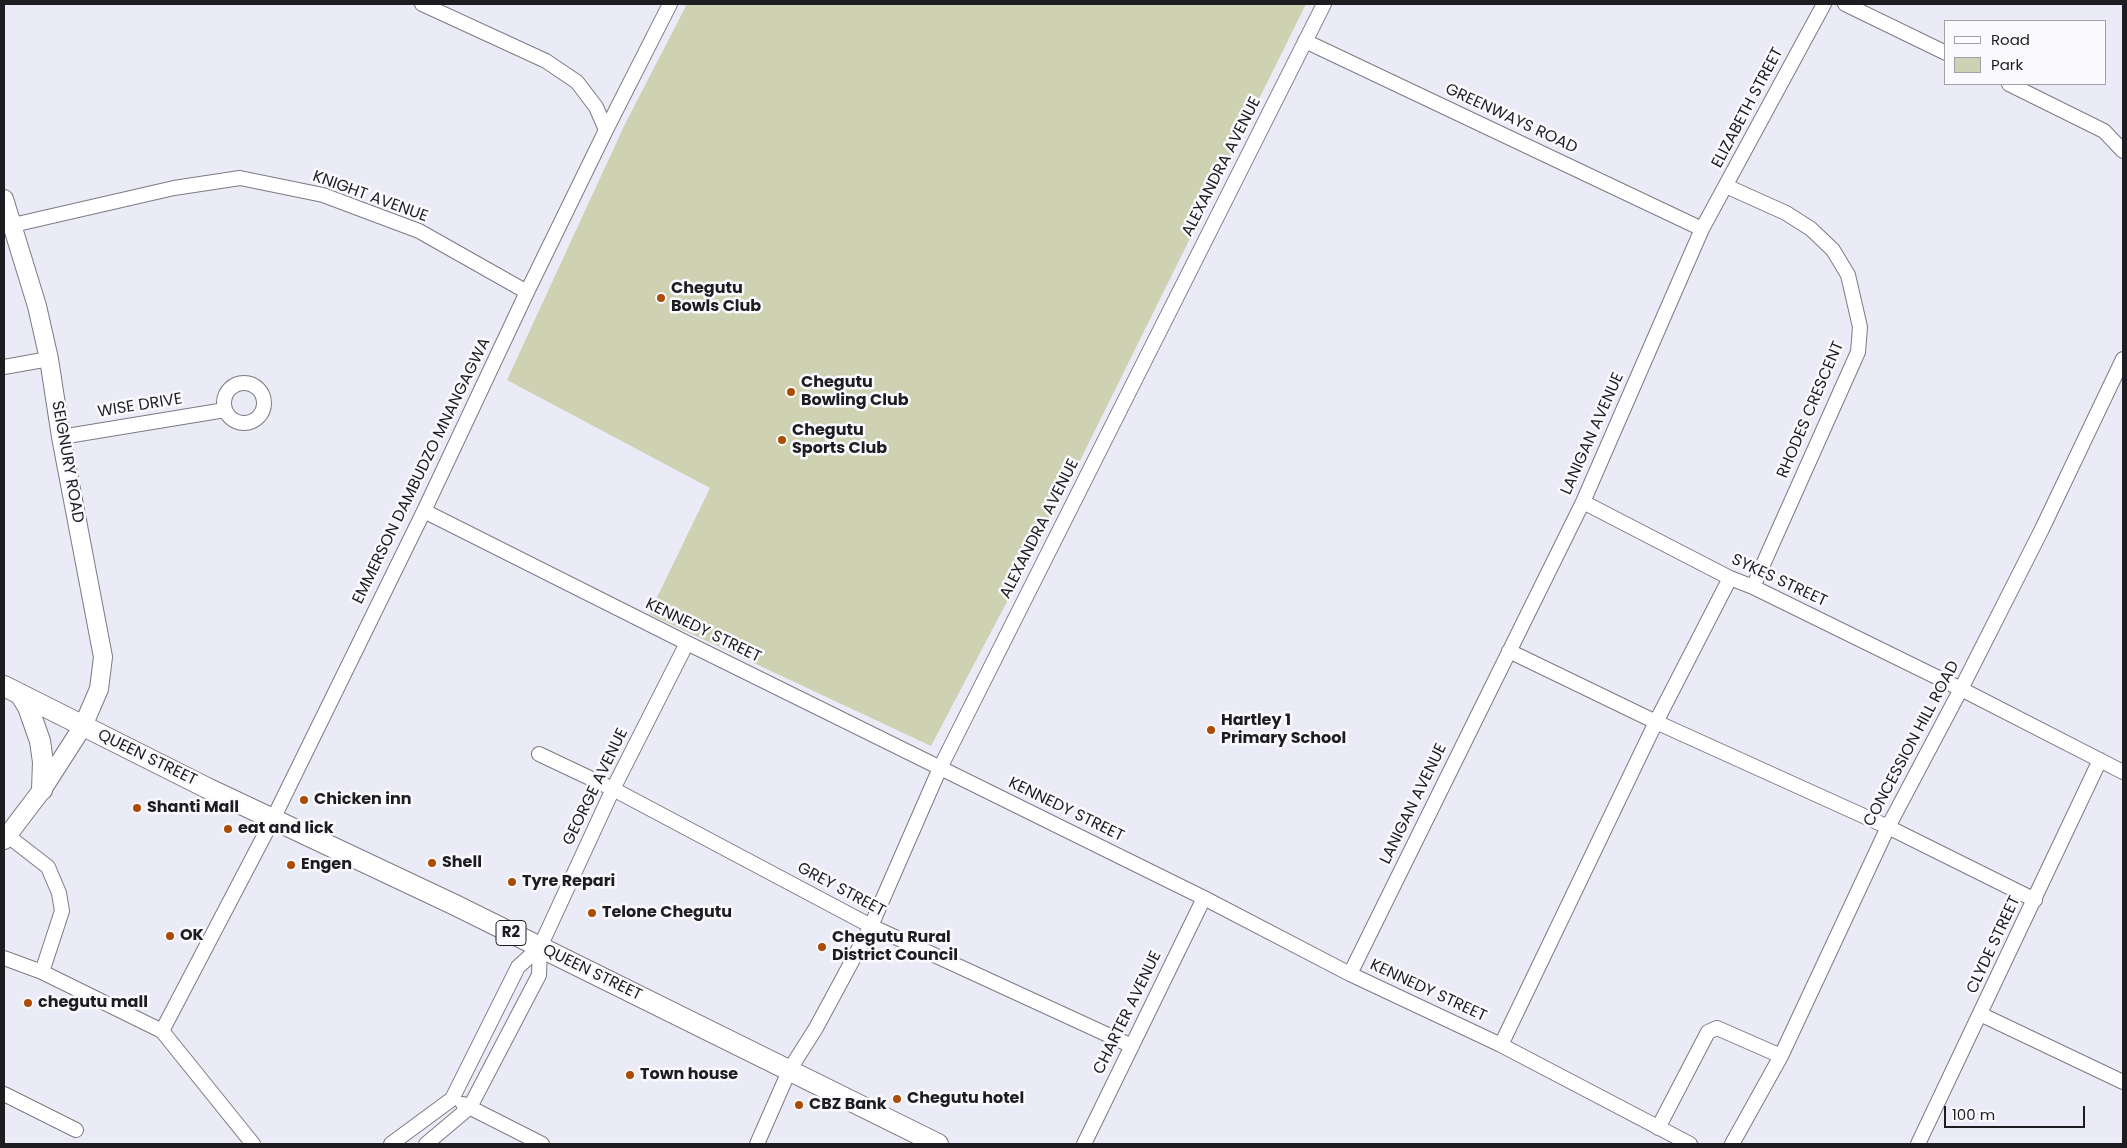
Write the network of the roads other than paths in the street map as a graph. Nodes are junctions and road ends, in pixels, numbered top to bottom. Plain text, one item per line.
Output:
1 (422, 4) edge
2 (670, 4) edge
3 (1324, 4) edge
4 (1824, 4) edge
5 (1845, 4) edge
6 (1305, 41) junction
7 (1944, 52) edge
8 (2011, 85) edge
9 (606, 130) junction
10 (2123, 151) edge
11 (1726, 186) junction
12 (4, 199) edge
13 (13, 225) junction
14 (1702, 229) junction
15 (527, 292) junction
16 (49, 358) junction
17 (2123, 359) edge
18 (4, 367) edge
19 (225, 410) dead end
20 (61, 437) junction
21 (1583, 502) junction
22 (424, 511) junction
23 (1730, 578) junction
24 (1753, 586) junction
25 (686, 643) junction
26 (1509, 650) junction
27 (1961, 689) junction
28 (12, 690) edge
29 (1656, 722) junction
30 (83, 726) junction
31 (539, 754) dead end
32 (2100, 760) junction
33 (940, 768) junction
34 (2123, 772) edge
35 (613, 788) junction
36 (42, 790) junction
37 (273, 819) junction
38 (1888, 826) junction
39 (6, 838) edge
40 (1204, 898) junction
41 (2034, 900) junction
42 (871, 926) junction
43 (540, 947) junction
44 (4, 958) edge
45 (42, 972) junction
46 (1350, 974) junction
47 (1980, 1014) junction
48 (162, 1031) junction
49 (1501, 1045) junction
50 (1132, 1046) junction
51 (1781, 1056) junction
52 (790, 1069) junction
53 (2123, 1082) edge
54 (4, 1094) edge
55 (452, 1099) junction
56 (470, 1107) junction
57 (1658, 1128) junction
58 (76, 1130) dead end
59 (253, 1144) edge
60 (390, 1144) edge
61 (426, 1144) edge
62 (542, 1144) edge
63 (756, 1144) edge
64 (938, 1144) edge
65 (1084, 1144) edge
66 (1690, 1144) edge
67 (1732, 1144) edge
68 (1918, 1144) edge

1 - 9 street
2 - 9 street, EMMERSON DAMBUDZO MNANGAGWA
3 - 6 street, ALEXANDRA AVENUE
4 - 11 street, ELIZABETH STREET
5 - 7 street
6 - 14 street, GREENWAYS ROAD
6 - 33 street, ALEXANDRA AVENUE
8 - 10 street
9 - 15 street, EMMERSON DAMBUDZO MNANGAGWA
11 - 14 street, ELIZABETH STREET
11 - 24 street, RHODES CRESCENT
12 - 13 main road, SEIGNURY ROAD
13 - 15 street, KNIGHT AVENUE
13 - 16 main road, SEIGNURY ROAD
14 - 21 street, LANIGAN AVENUE
15 - 22 street, EMMERSON DAMBUDZO MNANGAGWA
16 - 18 street
16 - 20 main road, SEIGNURY ROAD
17 - 27 street, CONCESSION HILL ROAD
19 - 20 street, WISE DRIVE
20 - 30 main road, SEIGNURY ROAD
21 - 23 street, SYKES STREET
21 - 26 street, LANIGAN AVENUE
22 - 25 street, KENNEDY STREET
22 - 37 street, EMMERSON DAMBUDZO MNANGAGWA
23 - 24 street, SYKES STREET
23 - 29 street
24 - 27 street, SYKES STREET
25 - 33 street, KENNEDY STREET
25 - 35 street, GEORGE AVENUE
26 - 29 street
26 - 46 street, LANIGAN AVENUE
27 - 32 street, SYKES STREET
27 - 38 street, CONCESSION HILL ROAD
28 - 30 highway, R2
28 - 36 highway
29 - 38 street
29 - 49 street
30 - 36 main road, SEIGNURY ROAD
30 - 37 highway, QUEEN STREET / R2
31 - 35 street, GREY STREET
32 - 34 street, SYKES STREET
32 - 41 street, CLYDE STREET
33 - 40 street, KENNEDY STREET
33 - 42 street, ALEXANDRA AVENUE
35 - 42 street, GREY STREET
35 - 43 street, GEORGE AVENUE
36 - 39 main road, SEIGNURY ROAD
37 - 43 highway, QUEEN STREET / R2
37 - 48 street, EMMERSON DAMBUDZO MNANGAGWA
38 - 41 street
38 - 51 street, CONCESSION HILL ROAD
39 - 45 street
40 - 46 street, KENNEDY STREET
40 - 50 street, CHARTER AVENUE
41 - 47 street, CLYDE STREET
42 - 50 street, GREY STREET
42 - 52 street, ALEXANDRA AVENUE
43 - 52 highway, QUEEN STREET / R2
43 - 55 street, GEORGE AVENUE
43 - 56 street, GEORGE AVENUE
44 - 45 street
45 - 48 street
46 - 49 street, KENNEDY STREET
47 - 53 street
47 - 68 street, CLYDE STREET
48 - 59 street
49 - 57 street, KENNEDY STREET
50 - 65 street, CHARTER AVENUE
51 - 57 street
51 - 67 street, CONCESSION HILL ROAD
52 - 63 street, ALEXANDRA AVENUE
52 - 64 highway, QUEEN STREET / R2
54 - 58 street
55 - 56 street
55 - 60 street, GEORGE AVENUE
56 - 61 street, GEORGE AVENUE
56 - 62 street
57 - 66 street, KENNEDY STREET

